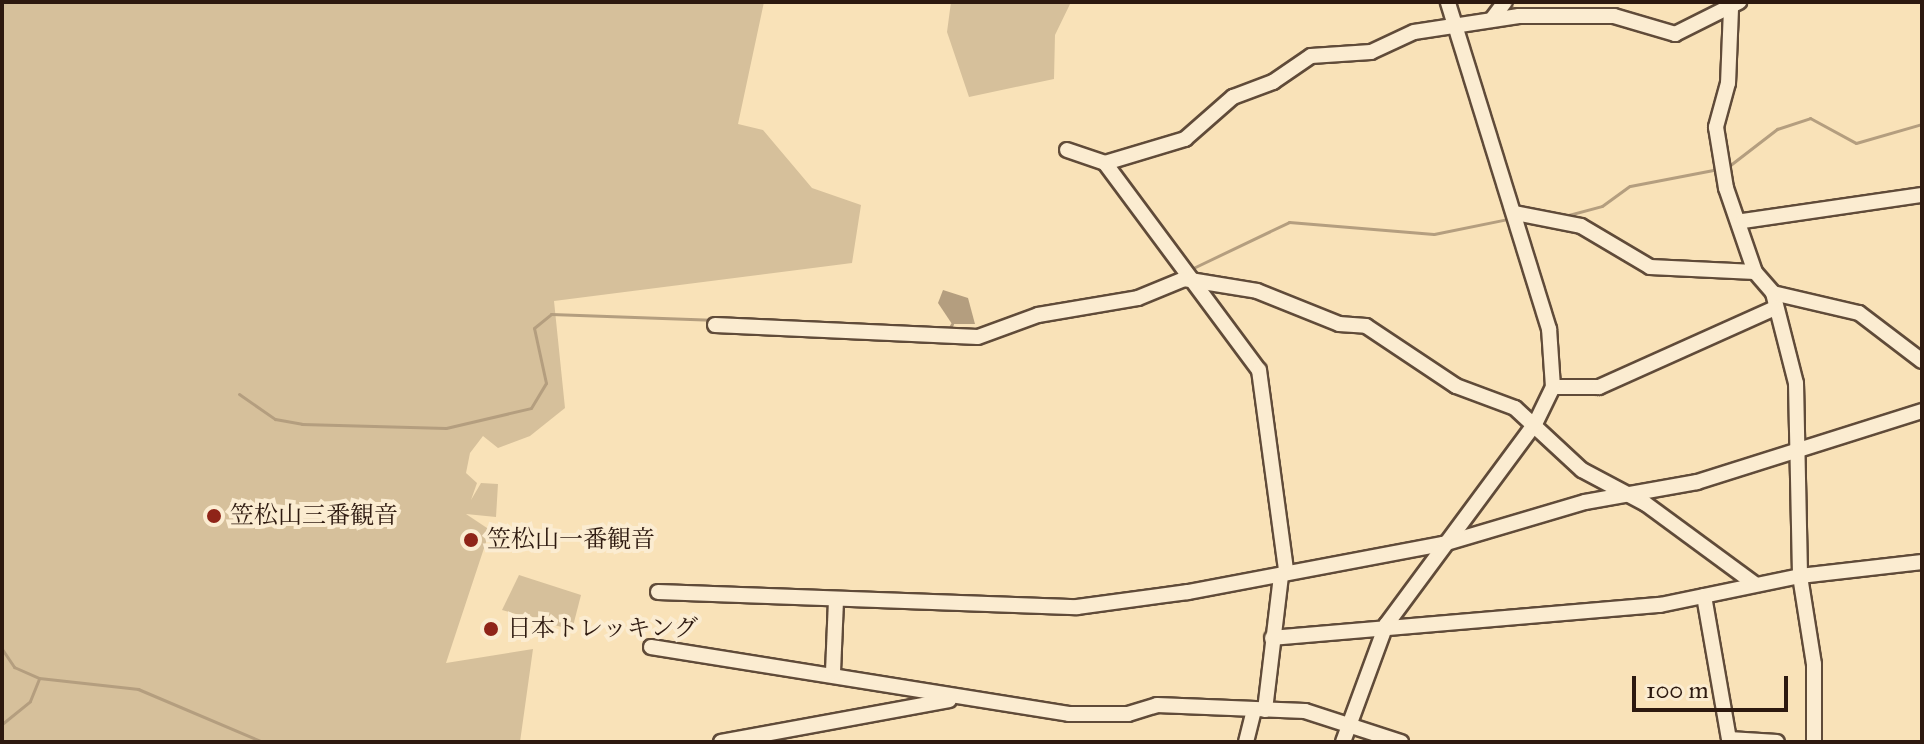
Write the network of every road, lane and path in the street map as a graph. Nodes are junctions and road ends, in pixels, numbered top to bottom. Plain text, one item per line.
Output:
1 (1448, 2) edge
2 (1505, 2) edge
3 (1735, 6) edge
4 (1492, 19) junction
5 (1456, 30) junction
6 (1067, 150) dead end
7 (1105, 163) junction
8 (1922, 195) edge
9 (1515, 213) junction
10 (1743, 221) junction
11 (1755, 272) junction
12 (1184, 279) junction
13 (1774, 300) junction
14 (715, 325) dead end
15 (1922, 361) edge
16 (1553, 387) junction
17 (1922, 411) edge
18 (1535, 424) junction
19 (1799, 449) junction
20 (1629, 496) junction
21 (1443, 544) junction
22 (1922, 562) edge
23 (1284, 572) junction
24 (1800, 576) junction
25 (1755, 584) junction
26 (658, 592) dead end
27 (1704, 596) junction
28 (836, 600) junction
29 (1386, 625) junction
30 (1272, 638) junction
31 (651, 647) dead end
32 (833, 672) junction
33 (957, 698) junction
34 (1260, 711) junction
35 (1350, 724) junction
36 (721, 742) edge
37 (1246, 742) edge
38 (1343, 742) edge
39 (1401, 742) edge
40 (1777, 742) edge
41 (1814, 742) edge

1 - 5 street
2 - 4 street
3 - 4 street
3 - 10 street
4 - 5 street
5 - 7 street
5 - 9 street
6 - 7 street
7 - 12 street
8 - 10 street
9 - 11 street
9 - 16 street
10 - 11 street
11 - 13 street
12 - 14 street
12 - 18 street
12 - 23 street
13 - 15 street
13 - 16 street
13 - 19 street
16 - 18 street
17 - 19 street
18 - 20 street
18 - 21 street
19 - 20 street
19 - 24 street
20 - 21 street
20 - 25 street
21 - 23 street
21 - 29 street
22 - 24 street
23 - 28 street
23 - 30 street
24 - 25 street
24 - 41 street
25 - 27 street
26 - 28 street
27 - 29 street
27 - 40 street
28 - 32 street
29 - 30 street
29 - 35 street
30 - 34 street
31 - 32 street
32 - 33 street
33 - 34 street
33 - 36 street
34 - 35 street
34 - 37 street
35 - 38 street
35 - 39 street

